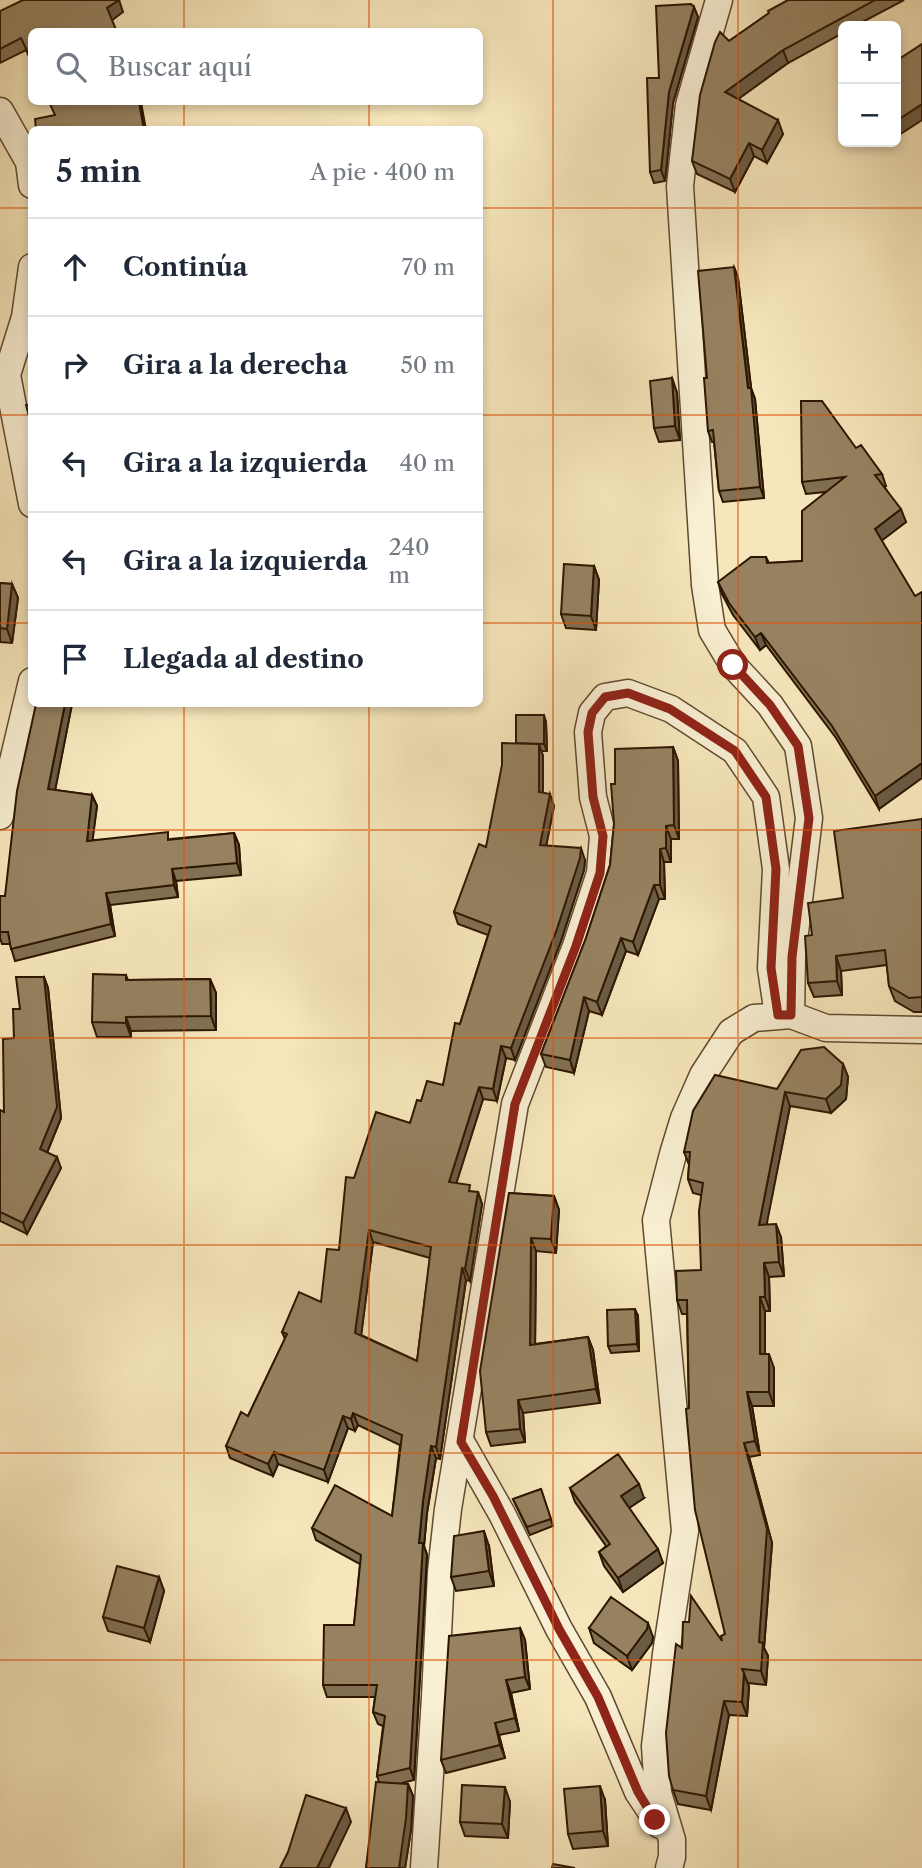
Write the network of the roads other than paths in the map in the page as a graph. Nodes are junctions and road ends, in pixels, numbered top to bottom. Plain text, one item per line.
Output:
1 (719, 0) edge
2 (0, 111) edge
3 (28, 160) edge
4 (28, 296) edge
5 (28, 483) edge
6 (28, 698) edge
7 (0, 816) edge
8 (785, 1015) junction
9 (922, 1030) edge
10 (461, 1442) junction
11 (672, 1840) junction
12 (424, 1868) edge
13 (669, 1868) edge

1 - 8 street
2 - 3 street
4 - 5 street
6 - 7 street
8 - 9 street
8 - 10 street
8 - 11 street
10 - 11 street
10 - 12 street
11 - 13 street

